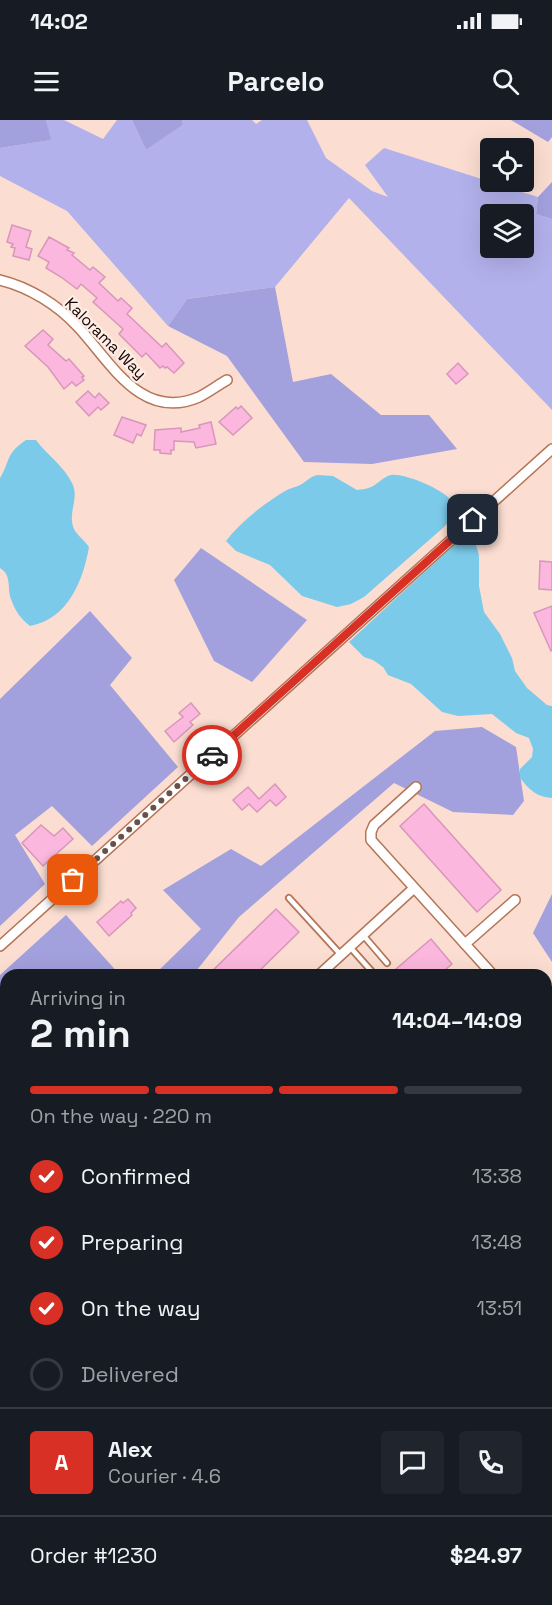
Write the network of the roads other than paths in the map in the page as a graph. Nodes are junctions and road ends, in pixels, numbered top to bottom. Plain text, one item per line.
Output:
1 (0, 280) edge
2 (227, 380) dead end
3 (552, 449) edge
4 (416, 787) dead end
5 (413, 889) junction
6 (289, 898) dead end
7 (515, 900) dead end
8 (363, 935) junction
9 (465, 944) junction
10 (0, 946) edge
11 (350, 947) junction
12 (341, 955) junction
13 (387, 963) dead end
14 (326, 969) edge
15 (370, 969) edge
16 (488, 969) edge

1 - 2 street, Kalorama Way
3 - 10 street
4 - 5 street
5 - 8 street
5 - 9 street
6 - 12 lane
7 - 9 street
8 - 11 street
8 - 13 lane
9 - 16 street
11 - 12 street
11 - 15 lane
12 - 14 street

